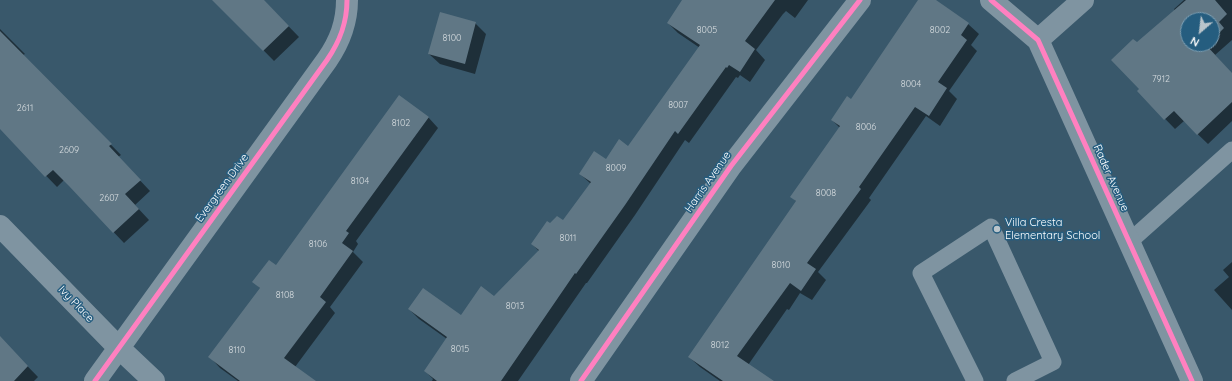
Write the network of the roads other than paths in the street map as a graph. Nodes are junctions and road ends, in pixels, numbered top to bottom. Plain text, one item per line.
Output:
1 (347, 0) edge
2 (860, 0) edge
3 (991, 0) edge
4 (1083, 0) edge
5 (1038, 40) junction
6 (1232, 150) edge
7 (0, 226) edge
8 (1129, 242) junction
9 (118, 347) junction
10 (95, 381) edge
11 (154, 381) edge
12 (582, 381) edge
13 (975, 381) edge
14 (1016, 381) edge
15 (1192, 381) edge

1 - 9 street, Evergreen Drive
2 - 12 street, Harris Avenue
3 - 5 street, Rader Avenue
4 - 5 street
5 - 8 street, Rader Avenue
6 - 8 lane
7 - 9 street, Ivy Place
8 - 15 street, Rader Avenue
9 - 10 street, Evergreen Drive
9 - 11 street, Ivy Place
13 - 14 lane

